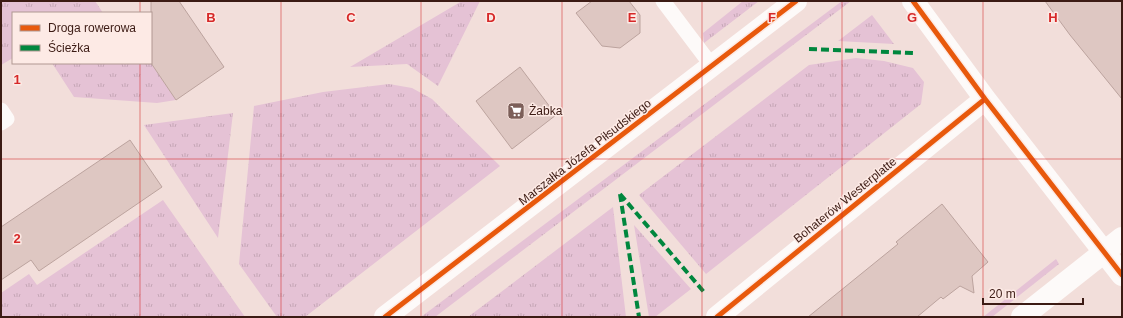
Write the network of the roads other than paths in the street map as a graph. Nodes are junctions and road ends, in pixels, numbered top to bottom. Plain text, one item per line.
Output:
1 (663, 1) edge
2 (796, 1) edge
3 (913, 1) edge
4 (712, 66) junction
5 (985, 99) junction
6 (1, 110) edge
7 (1, 123) edge
8 (1122, 238) edge
9 (1104, 252) junction
10 (1122, 275) edge
11 (385, 317) edge
12 (717, 317) edge
13 (1022, 317) edge

1 - 4 lane
2 - 4 street, Marszałka Józefa Piłsudskiego
3 - 5 street
4 - 11 street, Marszałka Józefa Piłsudskiego
5 - 9 street
5 - 12 street, Bohaterów Westerplatte
6 - 7 lane
8 - 9 street
9 - 10 street
9 - 13 street

